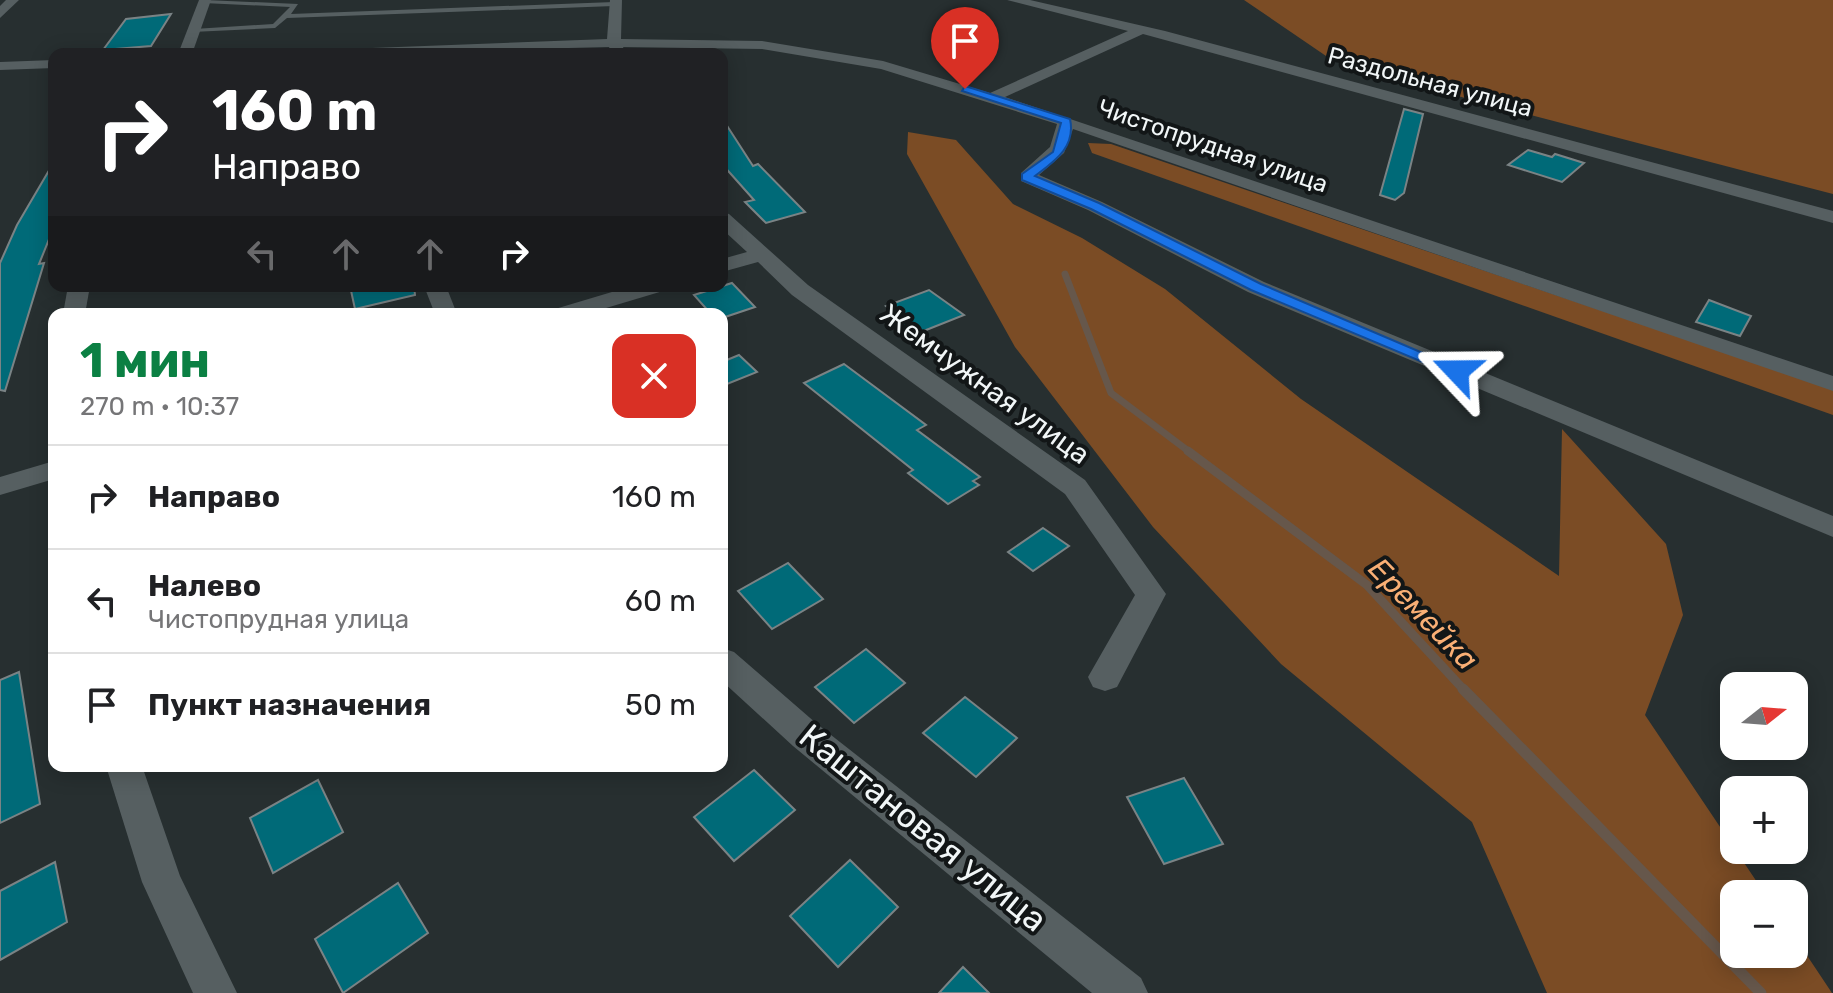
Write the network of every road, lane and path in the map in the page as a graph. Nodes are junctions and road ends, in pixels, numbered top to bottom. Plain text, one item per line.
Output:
1 (13, 0) edge
2 (1013, 0) edge
3 (205, 1) edge
4 (615, 2) edge
5 (0, 14) edge
6 (286, 16) junction
7 (1141, 30) junction
8 (194, 31) junction
9 (187, 48) edge
10 (616, 48) edge
11 (48, 64) edge
12 (0, 66) edge
13 (993, 97) junction
14 (1066, 121) junction
15 (1833, 217) edge
16 (728, 224) edge
17 (759, 255) junction
18 (728, 264) edge
19 (635, 292) edge
20 (583, 308) edge
21 (1833, 384) edge
22 (48, 472) edge
23 (0, 486) edge
24 (1833, 527) edge
25 (728, 666) edge
26 (1105, 677) dead end
27 (126, 772) edge
28 (215, 993) edge
29 (1126, 993) edge

1 - 5 street
2 - 7 street, Раздольная улица
3 - 6 lane
3 - 8 street
4 - 6 lane
4 - 10 street
6 - 8 lane
7 - 13 street
7 - 15 street, Раздольная улица
8 - 9 street
10 - 13 street, Чистопрудная улица
11 - 12 street
13 - 14 street, Чистопрудная улица
14 - 21 street, Чистопрудная улица
14 - 24 street
16 - 17 street, Жемчужная улица
17 - 18 street
17 - 26 street, Жемчужная улица
19 - 20 street
22 - 23 street
25 - 29 street, Каштановая улица
27 - 28 street

